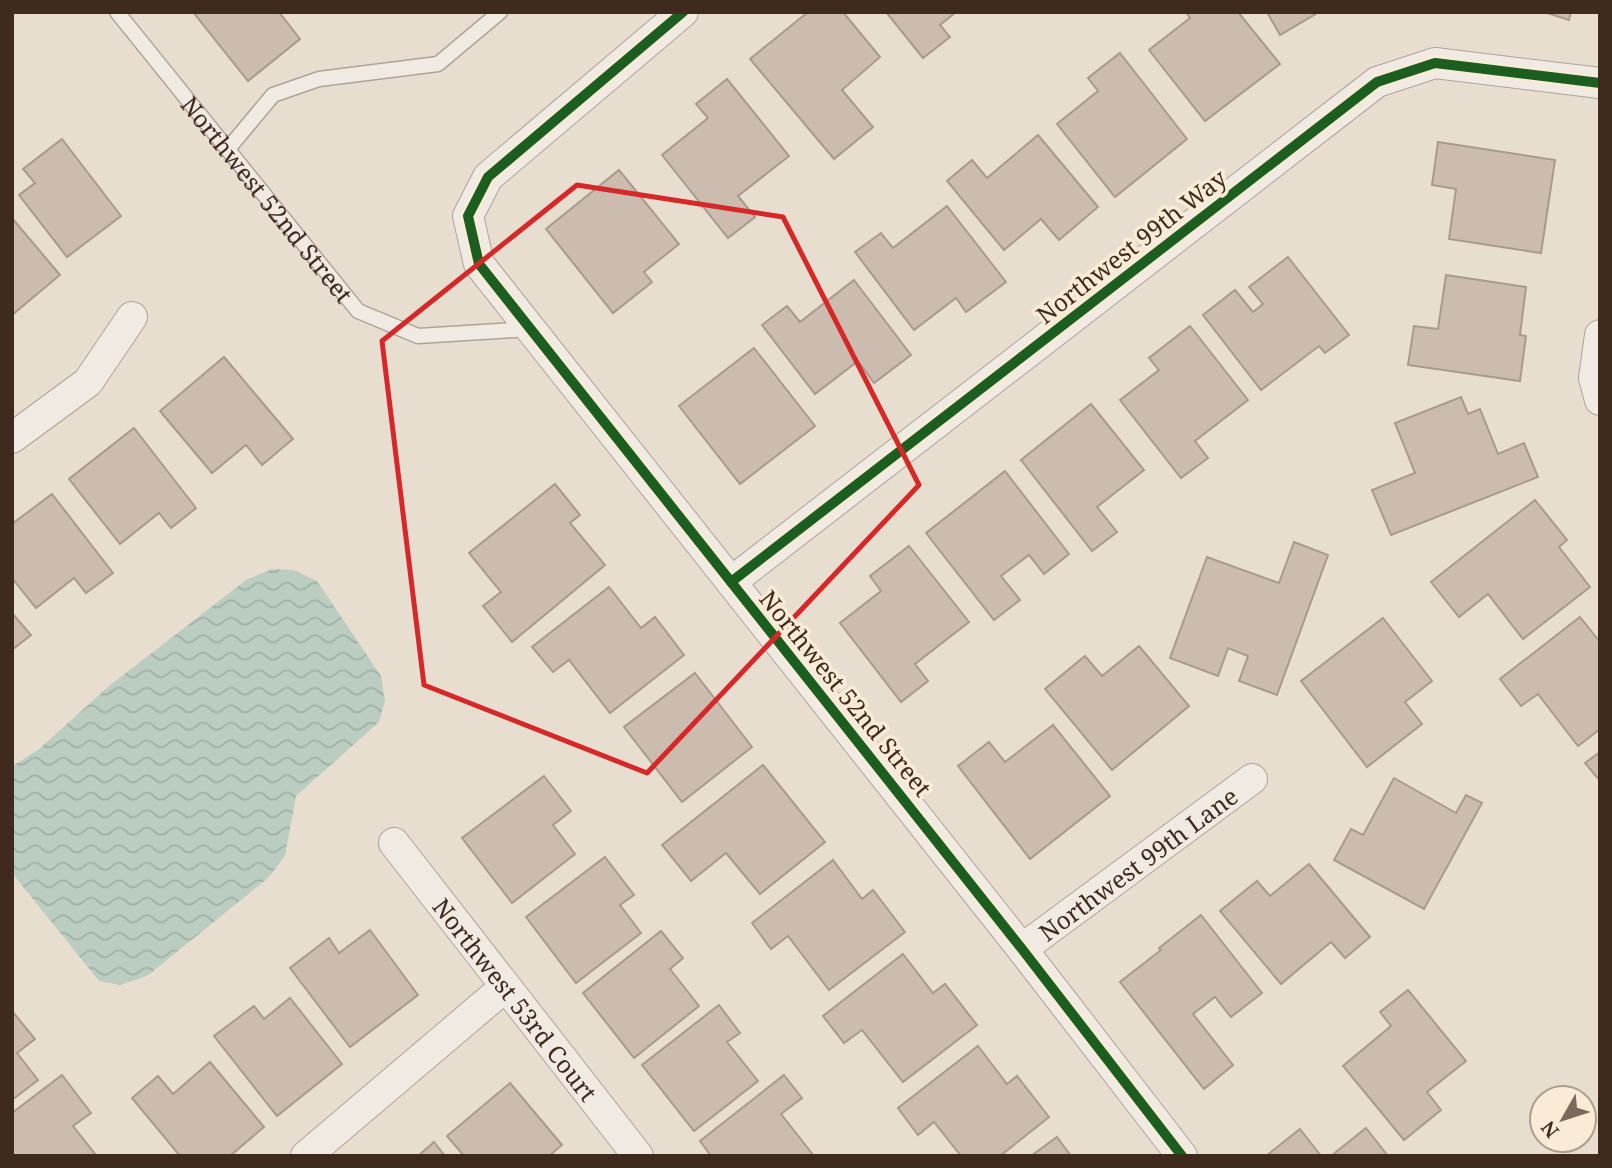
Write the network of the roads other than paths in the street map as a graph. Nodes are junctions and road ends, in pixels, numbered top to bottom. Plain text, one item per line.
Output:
1 (117, 12) edge
2 (500, 12) edge
3 (683, 12) edge
4 (1600, 83) edge
5 (228, 149) junction
6 (132, 317) dead end
7 (531, 329) junction
8 (1600, 335) edge
9 (1600, 400) edge
10 (12, 438) edge
11 (731, 582) junction
12 (1252, 779) dead end
13 (394, 843) dead end
14 (1022, 948) junction
15 (505, 987) junction
16 (306, 1156) edge
17 (638, 1156) edge
18 (1182, 1156) edge

1 - 5 lane, Northwest 52nd Street
2 - 5 lane
3 - 7 street, Northwest 52nd Street
4 - 11 street, Northwest 99th Way
5 - 7 lane, Northwest 52nd Street
6 - 10 street
7 - 11 street, Northwest 52nd Street
8 - 9 street
11 - 14 street, Northwest 52nd Street
12 - 14 street, Northwest 99th Lane
13 - 15 street, Northwest 53rd Court
14 - 18 street, Northwest 52nd Street
15 - 16 street
15 - 17 street, Northwest 53rd Court

